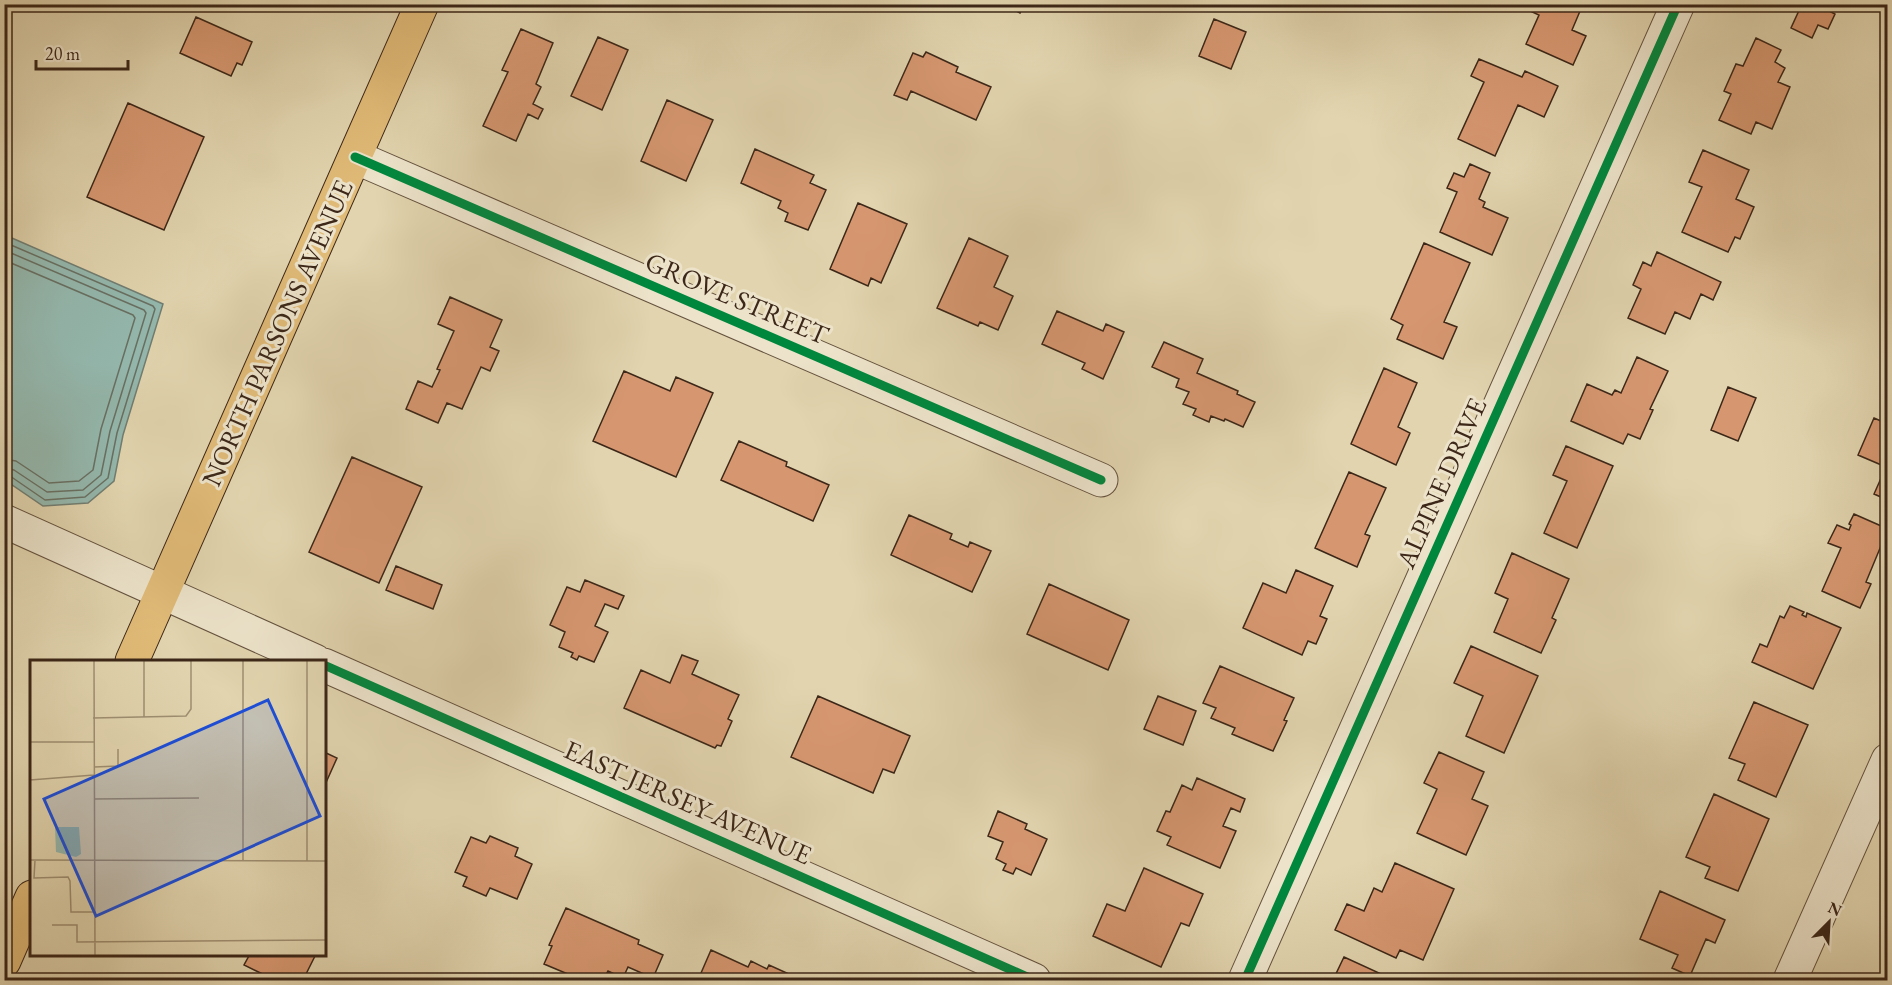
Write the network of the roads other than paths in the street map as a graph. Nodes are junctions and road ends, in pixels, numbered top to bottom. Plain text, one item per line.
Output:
1 (422, 4) edge
2 (1678, 4) edge
3 (355, 157) junction
4 (1101, 480) dead end
5 (4, 521) edge
6 (161, 592) junction
7 (132, 660) edge
8 (313, 660) edge
9 (326, 666) edge
10 (1887, 760) edge
11 (30, 901) edge
12 (6, 954) edge
13 (1034, 981) edge
14 (1245, 981) edge
15 (1790, 981) edge

1 - 3 main road, NORTH PARSONS AVENUE
2 - 14 street, ALPINE DRIVE
3 - 4 street, GROVE STREET
3 - 6 main road, NORTH PARSONS AVENUE
5 - 6 street
6 - 7 main road, NORTH PARSONS AVENUE
6 - 8 street
9 - 13 street, EAST JERSEY AVENUE
10 - 15 street
11 - 12 main road

